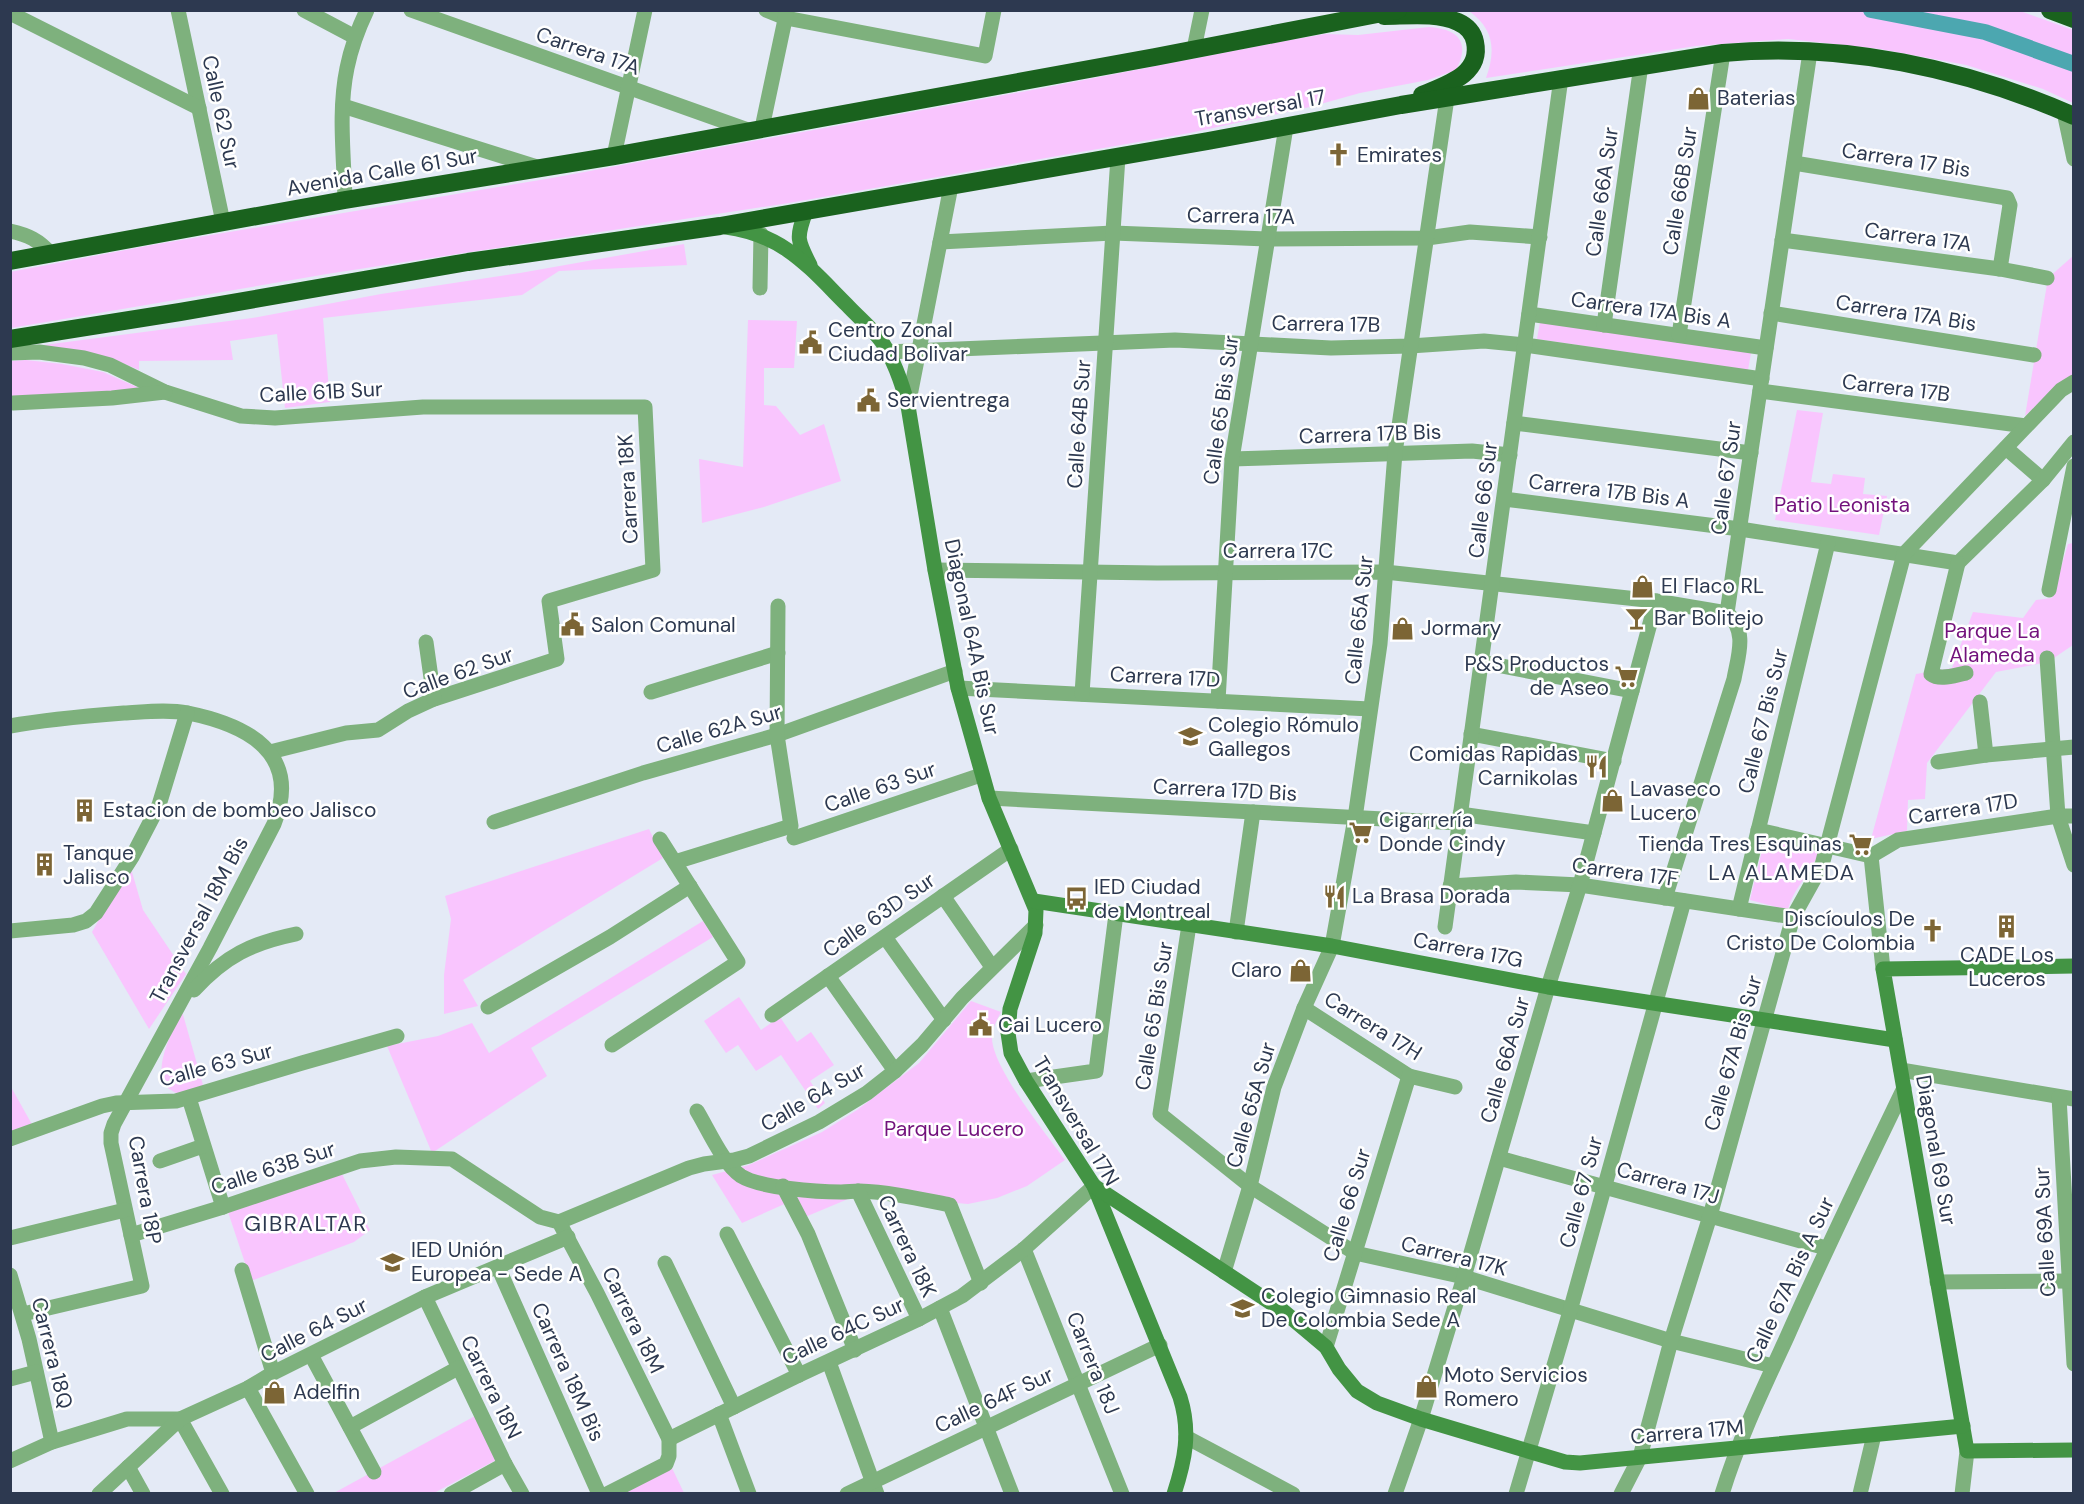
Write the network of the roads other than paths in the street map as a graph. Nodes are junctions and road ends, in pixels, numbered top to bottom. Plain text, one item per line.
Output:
1 (178, 10) edge
2 (304, 10) edge
3 (367, 10) edge
4 (411, 10) edge
5 (645, 10) edge
6 (766, 10) edge
7 (994, 10) edge
8 (1202, 10) edge
9 (1398, 10) edge
10 (2050, 10) edge
11 (10, 13) edge
12 (787, 14) edge
13 (1369, 16) junction
14 (2073, 19) edge
15 (355, 37) junction
16 (1194, 50) junction
17 (1810, 52) junction
18 (1723, 53) junction
19 (1641, 65) junction
20 (1561, 78) junction
21 (629, 88) junction
22 (1447, 98) junction
23 (1401, 105) junction
24 (343, 106) junction
25 (199, 108) junction
26 (2069, 114) edge
27 (1286, 127) junction
28 (756, 129) junction
29 (614, 156) junction
30 (1118, 157) junction
31 (2073, 159) edge
32 (1794, 163) junction
33 (540, 168) junction
34 (951, 186) junction
35 (345, 200) junction
36 (806, 211) junction
37 (223, 222) junction
38 (720, 226) junction
39 (10, 231) edge
40 (1113, 233) junction
41 (761, 234) junction
42 (1540, 237) junction
43 (1427, 238) junction
44 (1268, 239) junction
45 (1782, 240) junction
46 (940, 242) junction
47 (51, 254) junction
48 (10, 261) edge
49 (2000, 269) junction
50 (813, 271) junction
51 (2047, 278) dead end
52 (760, 288) dead end
53 (1772, 313) junction
54 (1529, 314) junction
55 (1604, 325) junction
56 (1679, 335) junction
57 (10, 339) edge
58 (1106, 343) junction
59 (1251, 344) junction
60 (1525, 345) junction
61 (1410, 346) junction
62 (1766, 348) junction
63 (919, 350) junction
64 (887, 352) junction
65 (10, 353) edge
66 (2034, 355) dead end
67 (2073, 382) edge
68 (1761, 385) junction
69 (165, 392) junction
70 (13, 403) dead end
71 (908, 406) junction
72 (645, 407) joint
73 (1514, 423) junction
74 (2026, 426) junction
75 (2073, 442) edge
76 (2006, 448) junction
77 (1395, 453) junction
78 (1751, 453) junction
79 (1510, 455) junction
80 (1232, 459) junction
81 (2073, 473) edge
82 (2043, 480) junction
83 (1504, 499) junction
84 (1740, 529) junction
85 (1828, 543) junction
86 (1904, 554) junction
87 (1958, 562) junction
88 (935, 570) junction
89 (1090, 571) junction
90 (1225, 572) junction
91 (1384, 572) junction
92 (1493, 583) junction
93 (2049, 590) dead end
94 (1656, 601) junction
95 (778, 606) dead end
96 (1727, 613) junction
97 (426, 642) dead end
98 (777, 653) junction
99 (2047, 658) dead end
100 (557, 659) joint
101 (1481, 662) junction
102 (955, 671) junction
103 (1966, 673) dead end
104 (958, 688) junction
105 (1632, 691) junction
106 (651, 692) dead end
107 (1082, 694) junction
108 (434, 699) junction
109 (1218, 701) junction
110 (1980, 702) dead end
111 (1370, 709) junction
112 (187, 713) junction
113 (10, 726) edge
114 (1471, 734) junction
115 (777, 735) junction
116 (2073, 747) edge
117 (2053, 749) junction
118 (270, 752) junction
119 (1986, 755) junction
120 (1614, 761) junction
121 (1938, 762) dead end
122 (981, 775) junction
123 (988, 798) junction
124 (1253, 812) junction
125 (2066, 816) edge
126 (1355, 818) junction
127 (1460, 818) junction
128 (494, 822) dead end
129 (1758, 830) junction
130 (792, 832) junction
131 (1594, 833) junction
132 (660, 839) dead end
133 (1827, 846) junction
134 (1011, 849) junction
135 (1871, 856) junction
136 (675, 862) junction
137 (2073, 865) edge
138 (1580, 885) junction
139 (690, 886) junction
140 (1450, 886) junction
141 (943, 896) junction
142 (1665, 898) junction
143 (1034, 901) junction
144 (1684, 901) junction
145 (1739, 909) junction
146 (1116, 914) junction
147 (1793, 917) junction
148 (1036, 925) junction
149 (1189, 925) junction
150 (1445, 927) dead end
151 (10, 931) edge
152 (1236, 932) junction
153 (297, 934) dead end
154 (885, 937) junction
155 (1332, 946) junction
156 (2073, 966) edge
157 (992, 967) junction
158 (1883, 969) junction
159 (828, 976) junction
160 (1548, 987) junction
161 (1655, 1004) junction
162 (488, 1007) dead end
163 (1304, 1008) junction
164 (772, 1015) dead end
165 (173, 1016) junction
166 (944, 1020) junction
167 (1764, 1020) junction
168 (398, 1036) dead end
169 (1895, 1040) junction
170 (612, 1045) dead end
171 (1901, 1070) junction
172 (895, 1071) junction
173 (1409, 1076) junction
174 (1026, 1081) junction
175 (1455, 1087) dead end
176 (1904, 1088) junction
177 (189, 1098) junction
178 (2066, 1098) edge
179 (125, 1103) junction
180 (697, 1111) dead end
181 (1160, 1114) joint
182 (10, 1139) edge
183 (203, 1146) junction
184 (1499, 1158) junction
185 (160, 1161) dead end
186 (726, 1161) junction
187 (783, 1186) junction
188 (1094, 1186) junction
189 (1250, 1186) junction
190 (1604, 1186) junction
191 (858, 1191) junction
192 (223, 1207) junction
193 (125, 1210) junction
194 (1710, 1216) junction
195 (559, 1222) junction
196 (727, 1234) dead end
197 (131, 1235) junction
198 (568, 1237) junction
199 (10, 1238) edge
200 (1826, 1248) junction
201 (1024, 1249) junction
202 (1355, 1253) junction
203 (665, 1263) dead end
204 (498, 1267) junction
205 (242, 1270) dead end
206 (1224, 1272) junction
207 (10, 1275) edge
208 (1464, 1277) junction
209 (2071, 1281) edge
210 (1937, 1282) junction
211 (981, 1283) junction
212 (425, 1298) junction
213 (940, 1308) junction
214 (1570, 1311) junction
215 (22, 1314) junction
216 (919, 1319) junction
217 (1671, 1341) junction
218 (1160, 1345) junction
219 (1326, 1347) junction
220 (855, 1350) junction
221 (311, 1356) junction
222 (829, 1362) junction
223 (2073, 1364) edge
224 (1773, 1366) junction
225 (458, 1368) junction
226 (36, 1372) junction
227 (273, 1373) junction
228 (799, 1375) junction
229 (10, 1379) edge
230 (1078, 1384) junction
231 (248, 1388) junction
232 (734, 1407) junction
233 (719, 1414) junction
234 (180, 1419) junction
235 (1421, 1419) junction
236 (1962, 1426) junction
237 (350, 1427) junction
238 (986, 1427) junction
239 (1874, 1435) junction
240 (1186, 1437) junction
241 (669, 1439) junction
242 (52, 1442) junction
243 (1736, 1449) junction
244 (2073, 1450) edge
245 (1528, 1451) junction
246 (1967, 1451) junction
247 (1640, 1457) junction
248 (10, 1461) edge
249 (505, 1464) junction
250 (128, 1467) junction
251 (374, 1472) dead end
252 (875, 1487) edge
253 (99, 1494) edge
254 (143, 1494) edge
255 (222, 1494) edge
256 (307, 1494) edge
257 (451, 1494) edge
258 (522, 1494) edge
259 (600, 1494) edge
260 (607, 1494) edge
261 (749, 1494) edge
262 (847, 1494) edge
263 (1012, 1494) edge
264 (1122, 1494) edge
265 (1174, 1494) edge
266 (1293, 1494) edge
267 (1395, 1494) edge
268 (1516, 1494) edge
269 (1621, 1494) edge
270 (1722, 1494) edge
271 (1860, 1494) edge
272 (1962, 1494) edge

1 - 25 street, Calle 62 Sur
2 - 15 street
3 - 15 street
4 - 21 street, Carrera 17A
5 - 21 street
6 - 12 street
7 - 12 street
8 - 16 street
9 - 13 highway
10 - 14 highway
11 - 25 street
12 - 28 street
13 - 16 highway
13 - 23 highway
15 - 24 street
16 - 28 highway
17 - 18 highway, Transversal 17
17 - 26 highway, Transversal 17
17 - 32 street, Calle 67 Sur
18 - 19 highway, Transversal 17
18 - 56 street, Calle 66B Sur
19 - 20 highway, Transversal 17
19 - 55 street, Calle 66A Sur
20 - 22 highway, Transversal 17
20 - 42 street, Calle 66 Sur
21 - 28 street, Carrera 17A
21 - 29 street
22 - 23 highway, Transversal 17
22 - 43 street, Calle 65A Sur
23 - 27 highway, Transversal 17
24 - 33 street
24 - 35 street
25 - 37 street, Calle 62 Sur
26 - 31 street
27 - 30 highway, Transversal 17
27 - 44 street, Calle 65 Bis Sur
28 - 29 highway, Avenida Calle 61 Sur
29 - 33 highway, Avenida Calle 61 Sur
30 - 34 highway, Transversal 17
30 - 40 street, Calle 64B Sur
32 - 45 street, Calle 67 Sur
32 - 49 street, Carrera 17 Bis
33 - 35 highway, Avenida Calle 61 Sur
34 - 36 highway, Transversal 17
34 - 46 street
35 - 37 highway, Avenida Calle 61 Sur
36 - 38 highway, Transversal 17
36 - 50 street
37 - 47 highway, Avenida Calle 61 Sur
38 - 41 street
38 - 57 highway
39 - 47 street
40 - 44 street, Carrera 17A
40 - 46 street, Carrera 17A
40 - 58 street, Calle 64B Sur
41 - 50 street
41 - 52 street
42 - 43 street, Carrera 17A
42 - 54 street, Calle 66 Sur
43 - 44 street, Carrera 17A
43 - 61 street, Calle 65A Sur
44 - 59 street, Calle 65 Bis Sur
45 - 49 street, Carrera 17A
45 - 53 street, Calle 67 Sur
46 - 63 street
47 - 48 highway, Avenida Calle 61 Sur
49 - 51 street, Carrera 17A
50 - 64 street, Diagonal 64A Bis Sur
53 - 62 street, Calle 67 Sur
53 - 66 street, Carrera 17A Bis
54 - 55 street, Carrera 17A Bis A
54 - 60 street, Calle 66 Sur
55 - 56 street, Carrera 17A Bis A
56 - 62 street, Carrera 17A Bis A
58 - 59 street, Carrera 17B
58 - 63 street, Carrera 17B
58 - 89 street, Calle 64B Sur
59 - 61 street, Carrera 17B
59 - 80 street, Calle 65 Bis Sur
60 - 61 street, Carrera 17B
60 - 68 street, Carrera 17B
60 - 73 street, Calle 66 Sur
61 - 77 street, Calle 65A Sur
62 - 68 street, Calle 67 Sur
63 - 64 street, Carrera 17B
63 - 71 street
64 - 71 street, Diagonal 64A Bis Sur
65 - 69 street, Calle 61B Sur
67 - 74 street
68 - 74 street, Carrera 17B
68 - 78 street, Calle 67 Sur
69 - 70 street
69 - 72 street, Calle 61B Sur
71 - 88 street, Diagonal 64A Bis Sur
72 - 100 street, Carrera 18K
73 - 78 street
73 - 79 street, Calle 66 Sur
74 - 76 street
75 - 82 street
76 - 82 street
76 - 86 street
77 - 79 street, Carrera 17B Bis
77 - 80 street, Carrera 17B Bis
77 - 91 street, Calle 65A Sur
78 - 84 street, Calle 67 Sur
79 - 83 street, Calle 66 Sur
80 - 90 street, Calle 65 Bis Sur
81 - 93 street
82 - 87 street
83 - 84 street, Carrera 17B Bis A
83 - 92 street, Calle 66 Sur
84 - 85 street, Carrera 17B Bis A
84 - 96 street, Calle 67 Sur
85 - 86 street, Carrera 17B Bis A
85 - 129 street, Calle 67 Bis Sur
86 - 87 street, Carrera 17B Bis A
86 - 133 street, Calle 67A Bis Sur
87 - 103 street
88 - 89 street, Carrera 17C
88 - 102 street, Diagonal 64A Bis Sur
89 - 90 street, Carrera 17C
89 - 107 street, Calle 64B Sur
90 - 91 street, Carrera 17C
90 - 109 street, Calle 65 Bis Sur
91 - 92 street, Carrera 17C
91 - 111 street, Calle 65A Sur
92 - 94 street, Carrera 17C
92 - 101 street, Calle 66 Sur
94 - 96 street, Carrera 17C
94 - 105 street, Calle 66A Sur
95 - 98 street
96 - 142 street
97 - 108 street
98 - 106 street
98 - 115 street
99 - 117 street
100 - 108 street, Calle 62 Sur
101 - 105 street
101 - 114 street, Calle 66 Sur
102 - 104 street, Diagonal 64A Bis Sur
102 - 115 street, Calle 62A Sur
104 - 107 street, Carrera 17D
104 - 122 street, Diagonal 64A Bis Sur
105 - 120 street, Calle 66A Sur
107 - 109 street, Carrera 17D
108 - 118 street, Calle 62 Sur
109 - 111 street, Carrera 17D
110 - 119 street
111 - 126 street, Calle 65A Sur
112 - 113 street
112 - 118 street
112 - 151 street
114 - 120 street
114 - 127 street, Calle 66 Sur
115 - 128 street, Calle 62A Sur
115 - 130 street
116 - 117 street
117 - 119 street
117 - 125 street
118 - 165 street, Transversal 18M Bis
119 - 121 street
120 - 131 street, Calle 66A Sur
122 - 123 street, Diagonal 64A Bis Sur
122 - 130 street, Calle 63 Sur
123 - 124 street, Carrera 17D Bis
123 - 134 street, Diagonal 64A Bis Sur
124 - 126 street, Carrera 17D Bis
124 - 152 street
125 - 135 street, Carrera 17D
125 - 137 street
126 - 127 street, Carrera 17D Bis
126 - 155 street, Calle 65A Sur
127 - 131 street, Carrera 17D Bis
127 - 140 street, Calle 66 Sur
129 - 133 street
129 - 145 street, Calle 67 Bis Sur
130 - 136 street, Calle 63 Sur
131 - 138 street, Calle 66A Sur
132 - 136 street
133 - 135 street
133 - 147 street, Calle 67A Bis Sur
134 - 141 street, Calle 63D Sur
134 - 143 street, Diagonal 64A Bis Sur
135 - 158 street, Diagonal 69 Sur
136 - 139 street
138 - 140 street, Carrera 17F
138 - 142 street, Carrera 17F
138 - 160 street, Calle 66A Sur
139 - 162 street
139 - 170 street
140 - 150 street, Calle 66 Sur
141 - 154 street, Calle 63D Sur
141 - 157 street
142 - 144 street, Carrera 17F
143 - 146 street, Carrera 17G
143 - 148 street, Diagonal 64A Bis Sur
144 - 145 street, Carrera 17F
144 - 161 street, Calle 67 Sur
145 - 147 street, Carrera 17F
146 - 149 street, Carrera 17G
146 - 174 street
147 - 167 street, Calle 67A Bis Sur
148 - 157 street, Calle 64 Sur
148 - 174 street, Transversal 17N
149 - 152 street, Carrera 17G
149 - 181 street, Calle 65 Bis Sur
152 - 155 street, Carrera 17G
153 - 165 street
154 - 159 street, Calle 63D Sur
154 - 166 street
155 - 160 street, Carrera 17G
155 - 163 street, Calle 65A Sur
156 - 158 street
157 - 166 street, Calle 64 Sur
158 - 169 street, Diagonal 69 Sur
159 - 164 street, Calle 63D Sur
159 - 172 street
160 - 161 street, Carrera 17G
160 - 184 street, Calle 66A Sur
161 - 167 street, Carrera 17G
161 - 190 street, Calle 67 Sur
163 - 173 street, Carrera 17H
163 - 189 street, Calle 65A Sur
165 - 179 street, Transversal 18M Bis
166 - 172 street, Calle 64 Sur
167 - 169 street, Carrera 17G
167 - 194 street, Calle 67A Bis Sur
168 - 177 street, Calle 63 Sur
169 - 171 street, Diagonal 69 Sur
171 - 176 street, Diagonal 69 Sur
171 - 178 street
172 - 186 street, Calle 64 Sur
173 - 175 street, Carrera 17H
173 - 202 street, Calle 66 Sur
174 - 188 street, Transversal 17N
176 - 200 street, Calle 67A Bis A Sur
176 - 210 street, Diagonal 69 Sur
177 - 179 street, Calle 63 Sur
177 - 183 street
178 - 209 street, Calle 69A Sur
179 - 182 street, Calle 63 Sur
179 - 193 street, Carrera 18P
180 - 186 street
181 - 189 street, Carrera 17K
183 - 185 street
183 - 192 street
184 - 190 street, Carrera 17J
184 - 208 street, Calle 66A Sur
186 - 187 street
186 - 195 street, Calle 64 Sur
187 - 191 street
187 - 220 street
188 - 201 street, Calle 64C Sur
188 - 206 street, Carrera 17M
188 - 218 street, Transversal 17N
189 - 202 street, Carrera 17K
189 - 206 street, Calle 65A Sur
190 - 194 street, Carrera 17J
190 - 214 street, Calle 67 Sur
191 - 211 street
191 - 216 street, Carrera 18K
192 - 195 street, Calle 63B Sur
192 - 197 street, Calle 63B Sur
193 - 197 street, Carrera 18P
193 - 199 street
194 - 200 street, Carrera 17J
194 - 217 street, Calle 67A Bis Sur
195 - 198 street, Carrera 18M
196 - 228 street
197 - 215 street, Carrera 18P
198 - 204 street, Calle 64 Sur
198 - 241 street, Carrera 18M
200 - 224 street, Calle 67A Bis A Sur
201 - 211 street, Calle 64C Sur
201 - 230 street, Carrera 18J
202 - 208 street, Carrera 17K
202 - 219 street, Calle 66 Sur
203 - 232 street
204 - 212 street, Calle 64 Sur
204 - 259 street, Carrera 18M Bis
205 - 227 street
206 - 219 street, Carrera 17M
207 - 215 street, Carrera 18Q
208 - 214 street, Carrera 17K
208 - 235 street, Calle 66A Sur
209 - 210 street
209 - 223 street, Calle 69A Sur
210 - 236 street, Diagonal 69 Sur
211 - 213 street, Calle 64C Sur
212 - 221 street, Calle 64 Sur
212 - 225 street, Carrera 18N
213 - 216 street, Calle 64C Sur
213 - 238 street, Carrera 18K
214 - 217 street, Carrera 17K
214 - 245 street, Calle 67 Sur
215 - 226 street, Carrera 18Q
216 - 220 street, Calle 64C Sur
217 - 224 street, Carrera 17K
217 - 247 street, Calle 67A Bis Sur
218 - 230 street, Calle 64F Sur
218 - 240 street, Transversal 17N
219 - 235 street, Carrera 17M
220 - 222 street, Calle 64C Sur
221 - 227 street, Calle 64 Sur
221 - 237 street
222 - 228 street, Calle 64C Sur
222 - 252 street
224 - 243 street, Calle 67A Bis A Sur
225 - 237 street
225 - 249 street, Carrera 18N
226 - 229 street
226 - 242 street, Carrera 18Q
227 - 231 street, Calle 64 Sur
228 - 232 street, Calle 64C Sur
230 - 238 street, Calle 64F Sur
230 - 264 street, Carrera 18J
231 - 234 street, Calle 64 Sur
231 - 256 street
232 - 233 street, Calle 64C Sur
233 - 241 street, Calle 64C Sur
233 - 261 street
234 - 242 street
234 - 250 street, Calle 64 Sur
234 - 255 street
235 - 245 street, Carrera 17M
235 - 267 street, Calle 66A Sur
236 - 239 street, Carrera 17M
236 - 246 street, Diagonal 69 Sur
237 - 251 street
238 - 252 street, Calle 64F Sur
238 - 263 street, Carrera 18K
239 - 243 street, Carrera 17M
239 - 271 street
240 - 265 street, Transversal 17N
240 - 266 street
241 - 260 street
242 - 248 street
243 - 247 street, Carrera 17M
243 - 270 street, Calle 67A Bis A Sur
244 - 246 street
245 - 247 street, Carrera 17M
245 - 268 street, Calle 67 Sur
246 - 272 street
247 - 269 street, Calle 67A Bis Sur
249 - 257 street
249 - 258 street, Carrera 18N
250 - 253 street, Calle 64 Sur
250 - 254 street
252 - 262 street, Calle 64F Sur

